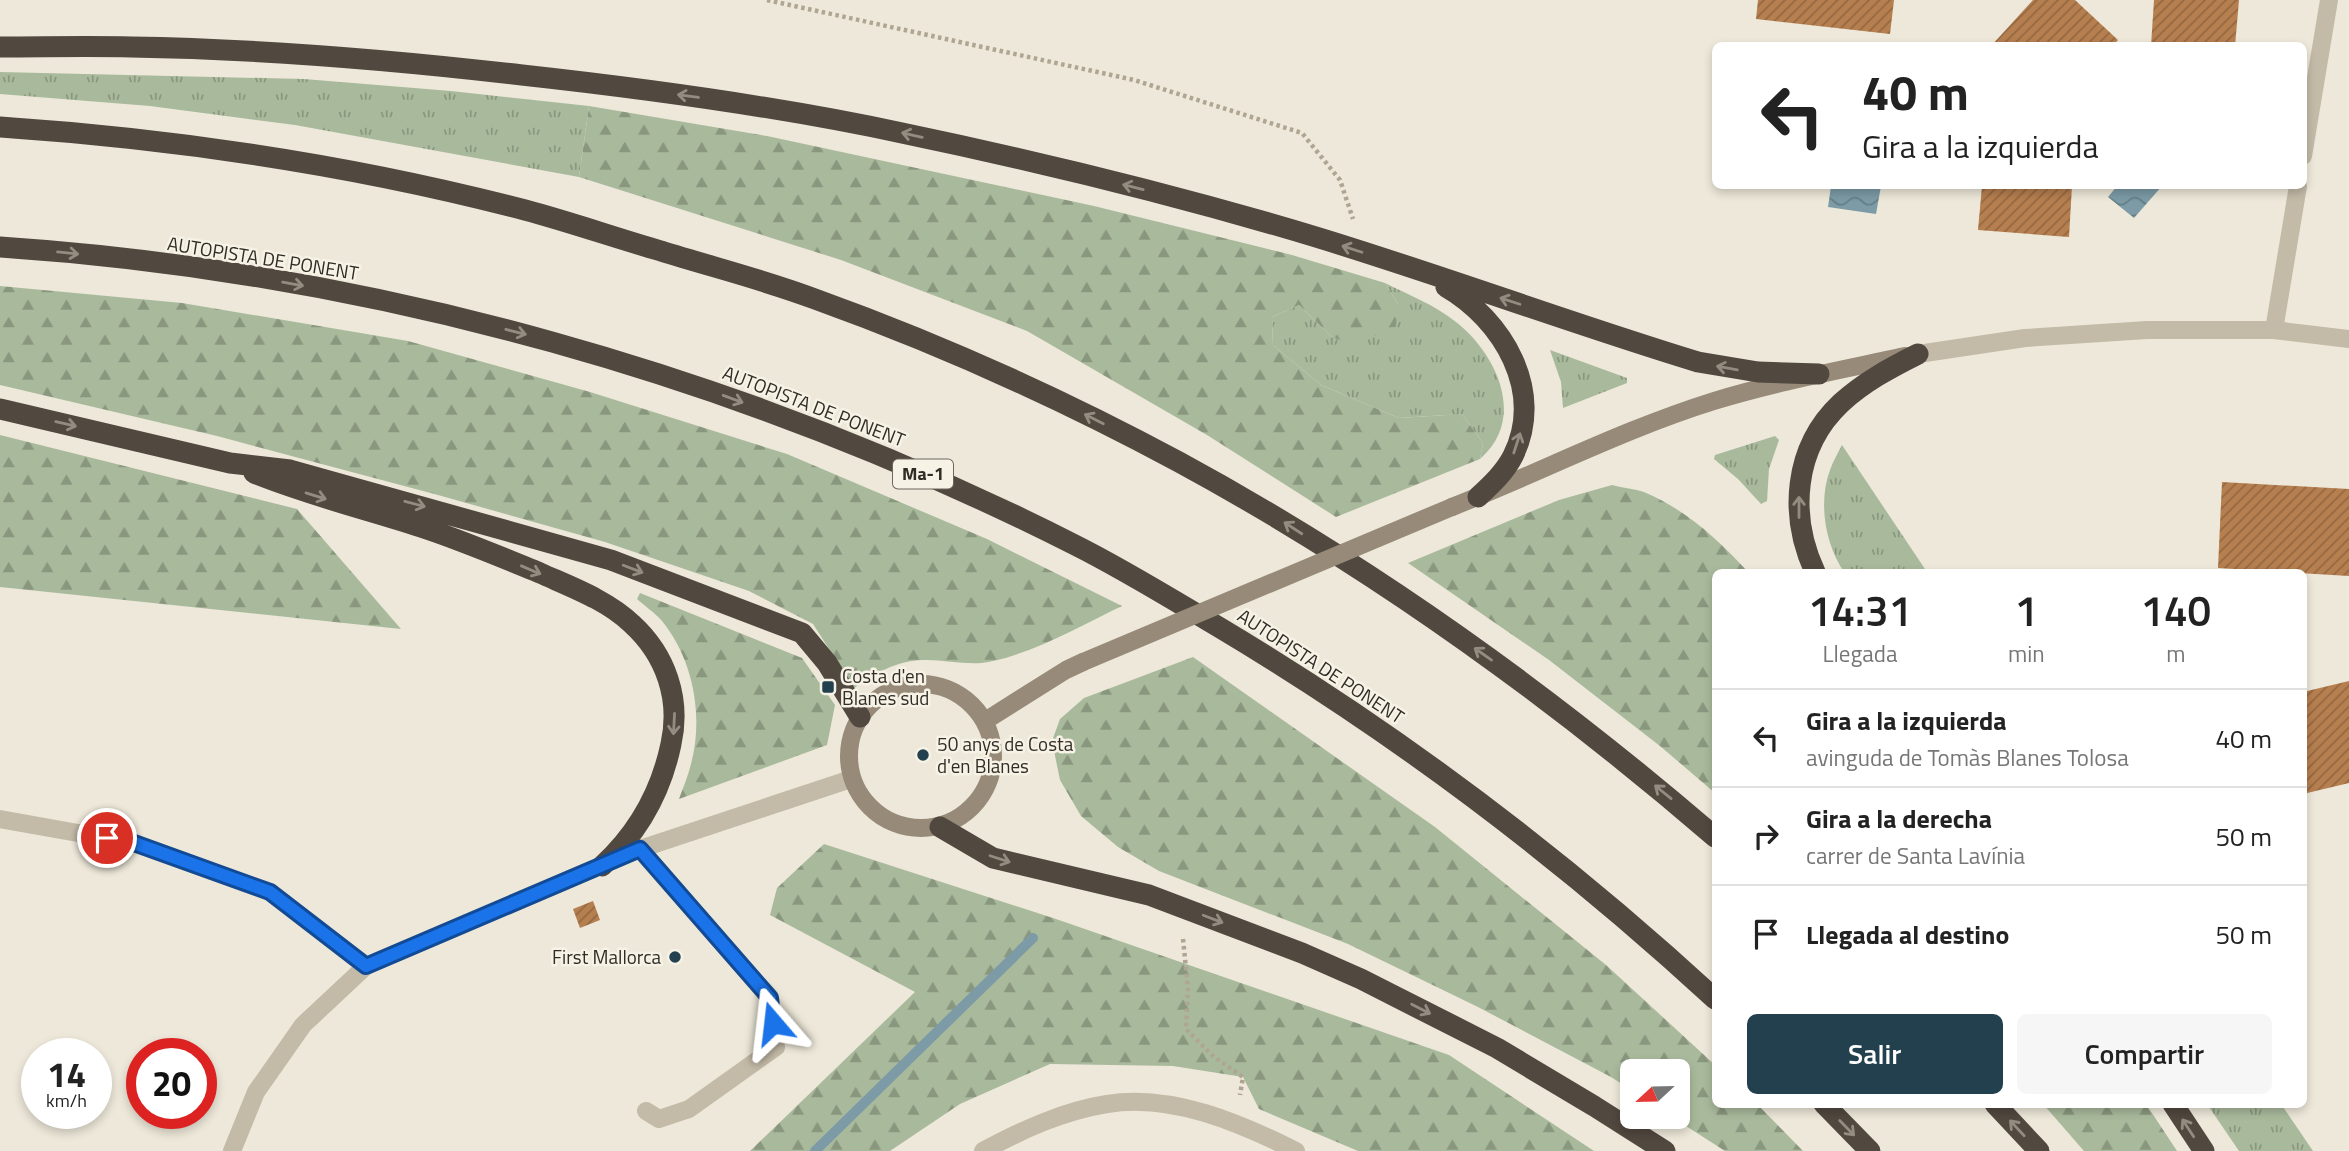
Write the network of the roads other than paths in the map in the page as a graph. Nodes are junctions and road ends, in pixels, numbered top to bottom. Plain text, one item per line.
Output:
1 (2329, 0) edge
2 (0, 47) edge
3 (0, 127) edge
4 (2307, 132) edge
5 (2298, 189) edge
6 (0, 247) edge
7 (1417, 270) junction
8 (2274, 330) junction
9 (2349, 339) edge
10 (1918, 354) junction
11 (1819, 374) junction
12 (0, 408) edge
13 (230, 463) junction
14 (1478, 497) junction
15 (1814, 569) edge
16 (860, 716) junction
17 (985, 721) junction
18 (851, 779) junction
19 (0, 819) edge
20 (940, 827) junction
21 (1712, 834) edge
22 (640, 849) junction
23 (602, 866) junction
24 (366, 966) junction
25 (1712, 996) edge
26 (1828, 1108) edge
27 (1999, 1108) edge
28 (2176, 1108) edge
29 (646, 1111) dead end
30 (232, 1151) edge
31 (983, 1151) edge
32 (1296, 1151) edge
33 (1665, 1151) edge
34 (1870, 1151) edge
35 (2039, 1151) edge
36 (2204, 1151) edge

1 - 4 street
7 -> 2 highway
21 -> 3 highway
5 - 8 street
6 -> 25 highway, AUTOPISTA DE PONENT / Ma-1
11 -> 7 highway
14 -> 7 highway
8 - 9 street
8 - 10 street
10 - 11 street
15 -> 10 highway
11 - 14 street
12 -> 13 highway
13 -> 16 highway
13 -> 23 highway
14 - 17 street, bridge
16 - 17 street
16 - 18 street
17 - 20 street
18 - 20 street
18 - 22 street
19 - 24 street
20 -> 33 highway
22 - 23 street
22 - 29 street
23 - 24 street
24 - 30 street
26 -> 34 highway
35 -> 27 highway
36 -> 28 highway
31 - 32 street

